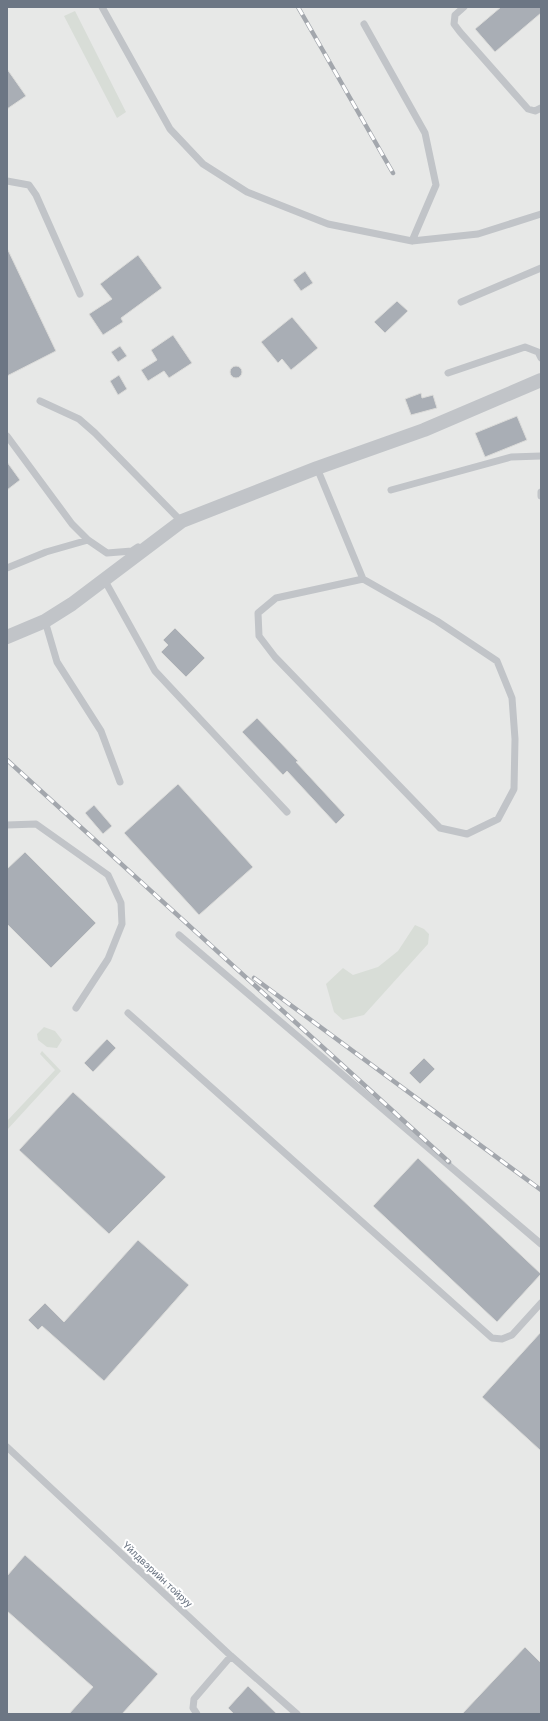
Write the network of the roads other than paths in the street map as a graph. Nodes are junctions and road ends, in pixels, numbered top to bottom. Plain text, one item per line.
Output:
1 (102, 7) edge
2 (464, 7) edge
3 (364, 24) dead end
4 (541, 108) edge
5 (7, 181) edge
6 (541, 214) edge
7 (412, 241) junction
8 (541, 268) edge
9 (80, 294) dead end
10 (461, 302) dead end
11 (541, 358) edge
12 (448, 373) dead end
13 (541, 380) edge
14 (40, 401) dead end
15 (7, 436) edge
16 (541, 456) edge
17 (317, 468) junction
18 (391, 490) dead end
19 (541, 492) edge
20 (541, 496) edge
21 (182, 521) junction
22 (88, 540) junction
23 (7, 568) edge
24 (363, 579) junction
25 (105, 581) junction
26 (44, 621) junction
27 (7, 637) edge
28 (120, 782) dead end
29 (287, 812) dead end
30 (7, 825) edge
31 (179, 935) dead end
32 (76, 1008) dead end
33 (128, 1013) dead end
34 (541, 1244) edge
35 (541, 1303) edge
36 (7, 1447) edge
37 (231, 1656) junction
38 (198, 1714) edge
39 (297, 1714) edge

1 - 7 lane
2 - 4 lane
3 - 7 lane
5 - 9 lane
6 - 7 lane
8 - 10 lane
11 - 12 lane
13 - 17 street
14 - 21 lane
15 - 22 lane
16 - 18 lane
17 - 21 street
17 - 24 lane
19 - 20 lane
21 - 22 lane
21 - 25 street
22 - 23 lane
24 - 24 lane
25 - 26 street
25 - 29 lane
26 - 27 street
26 - 28 lane
30 - 32 lane
31 - 34 lane
33 - 35 lane
36 - 37 lane, Үйлдвэрийн тойруу
37 - 38 lane
37 - 39 lane, Үйлдвэрийн тойруу

